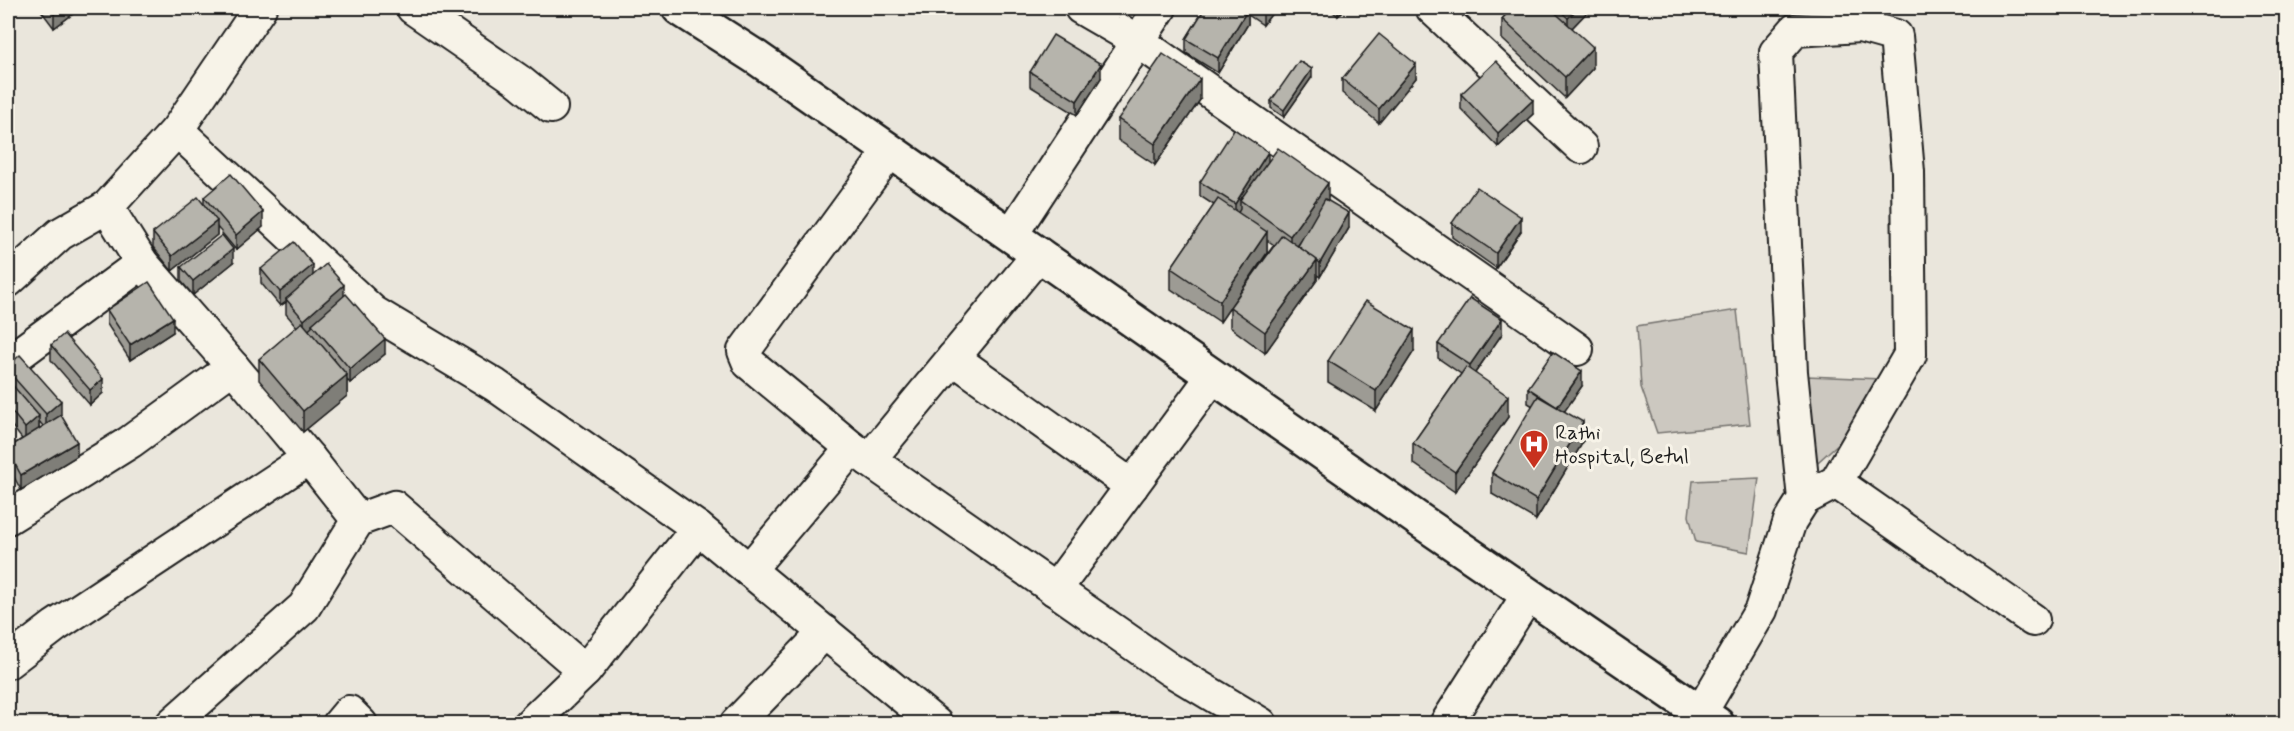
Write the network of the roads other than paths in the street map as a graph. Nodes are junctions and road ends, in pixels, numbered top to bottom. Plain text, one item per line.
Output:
1 (260, 8) edge
2 (414, 8) edge
3 (679, 8) edge
4 (1081, 8) edge
5 (1160, 8) edge
6 (1432, 8) edge
7 (1138, 41) junction
8 (551, 107) dead end
9 (177, 130) junction
10 (1581, 147) dead end
11 (890, 151) junction
12 (107, 207) junction
13 (1011, 235) junction
14 (1039, 254) junction
15 (142, 263) junction
16 (8, 281) edge
17 (1577, 349) dead end
18 (953, 358) junction
19 (8, 362) edge
20 (234, 367) junction
21 (1213, 376) junction
22 (861, 454) junction
23 (309, 458) junction
24 (1836, 482) junction
25 (1132, 486) junction
26 (1804, 499) junction
27 (8, 518) edge
28 (357, 520) junction
29 (698, 528) junction
30 (749, 570) junction
31 (1055, 590) junction
32 (1528, 595) junction
33 (2033, 620) dead end
34 (825, 632) junction
35 (8, 662) edge
36 (585, 671) junction
37 (1704, 720) edge
38 (172, 723) edge
39 (339, 723) edge
40 (360, 723) edge
41 (530, 723) edge
42 (736, 723) edge
43 (936, 723) edge
44 (1261, 723) edge
45 (1446, 723) edge

1 - 9 street
2 - 8 street
3 - 11 main road
4 - 7 street
5 - 7 street
6 - 10 street
7 - 13 street
7 - 17 street
9 - 12 street
9 - 29 street
11 - 13 main road
11 - 22 street
12 - 15 street
12 - 16 street
13 - 14 main road
14 - 18 street
14 - 21 main road
15 - 19 street
15 - 20 street
18 - 22 street
18 - 25 street
20 - 23 street
20 - 27 street
21 - 25 street
21 - 32 main road
22 - 30 street
22 - 31 street
23 - 28 street
23 - 35 street
24 - 26 street
24 - 26 street
24 - 33 street
25 - 31 street
26 - 37 street
28 - 36 street
28 - 38 street
29 - 30 street
29 - 36 street
30 - 34 street
31 - 44 street
32 - 37 main road
32 - 45 street
34 - 42 street
34 - 43 street
36 - 41 street
39 - 40 street

